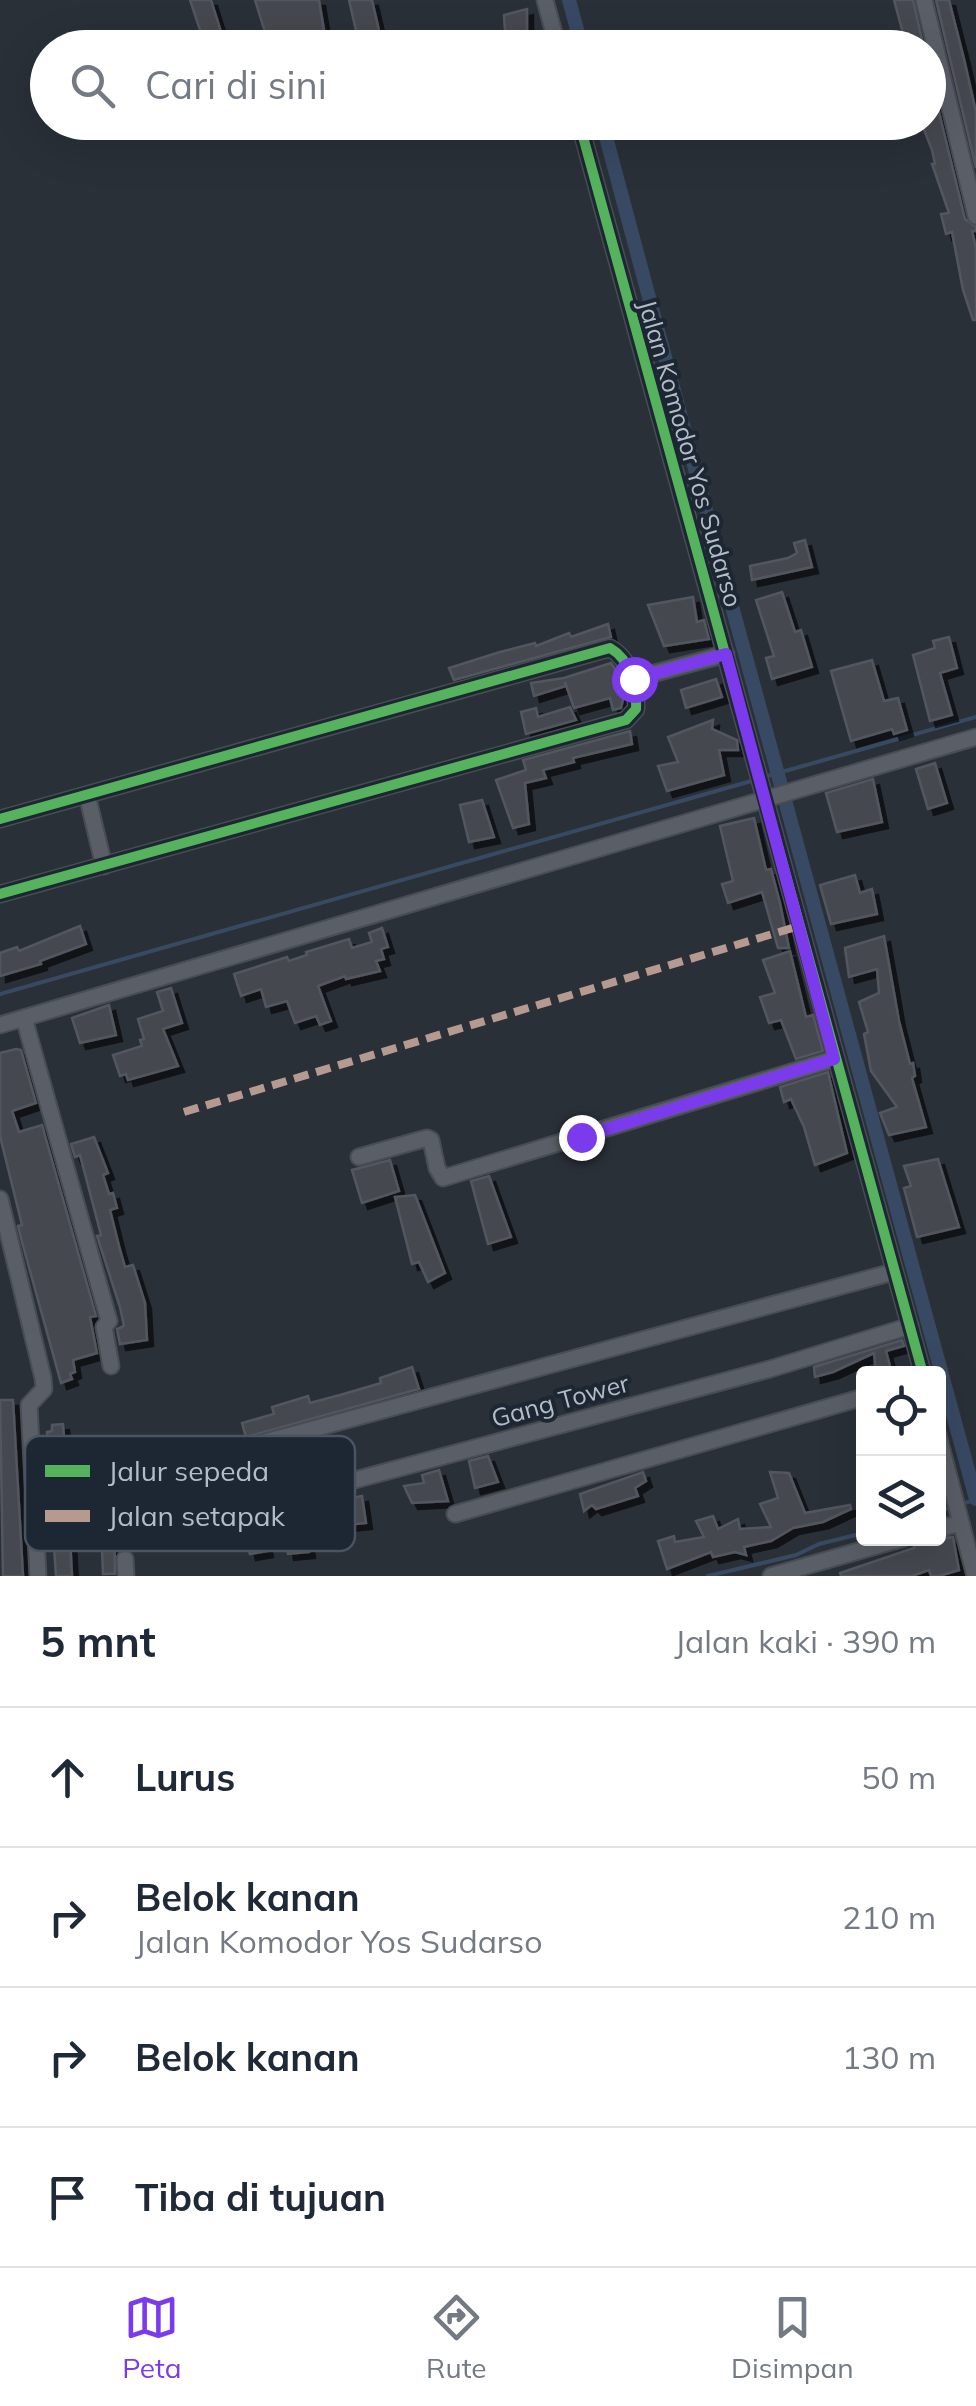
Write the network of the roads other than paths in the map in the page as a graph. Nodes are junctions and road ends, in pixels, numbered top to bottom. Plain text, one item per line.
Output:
1 (545, 0) edge
2 (924, 0) edge
3 (553, 30) edge
4 (931, 30) edge
5 (946, 91) edge
6 (584, 140) edge
7 (976, 216) edge
8 (726, 654) junction
9 (634, 679) junction
10 (976, 737) edge
11 (87, 795) junction
12 (768, 795) junction
13 (0, 819) edge
14 (104, 866) junction
15 (0, 894) edge
16 (24, 1018) junction
17 (0, 1025) edge
18 (834, 1059) junction
19 (359, 1157) dead end
20 (0, 1199) edge
21 (893, 1272) junction
22 (910, 1326) junction
23 (110, 1366) dead end
24 (921, 1366) edge
25 (856, 1399) edge
26 (31, 1436) edge
27 (287, 1436) edge
28 (943, 1456) edge
29 (355, 1480) edge
30 (455, 1514) dead end
31 (960, 1519) junction
32 (946, 1525) edge
33 (876, 1546) edge
34 (37, 1551) edge
35 (38, 1576) edge
36 (770, 1576) edge
37 (975, 1576) edge

1 - 3 street
2 - 4 street
5 - 7 street
6 - 8 street, Jalan Komodor Yos Sudarso
8 - 9 street
8 - 12 street, Jalan Komodor Yos Sudarso
9 - 11 street
9 - 14 street
10 - 12 street
11 - 13 street
11 - 14 street
12 - 16 street
12 - 18 street, Jalan Komodor Yos Sudarso
14 - 15 street
16 - 17 street
16 - 23 street
18 - 19 street
18 - 21 street, Jalan Komodor Yos Sudarso
20 - 26 street
21 - 22 street, Jalan Komodor Yos Sudarso
21 - 27 street
22 - 24 street, Jalan Komodor Yos Sudarso
22 - 29 street, Gang Tower
25 - 30 street
28 - 31 street
31 - 32 street
31 - 37 street
33 - 36 street
34 - 35 street

